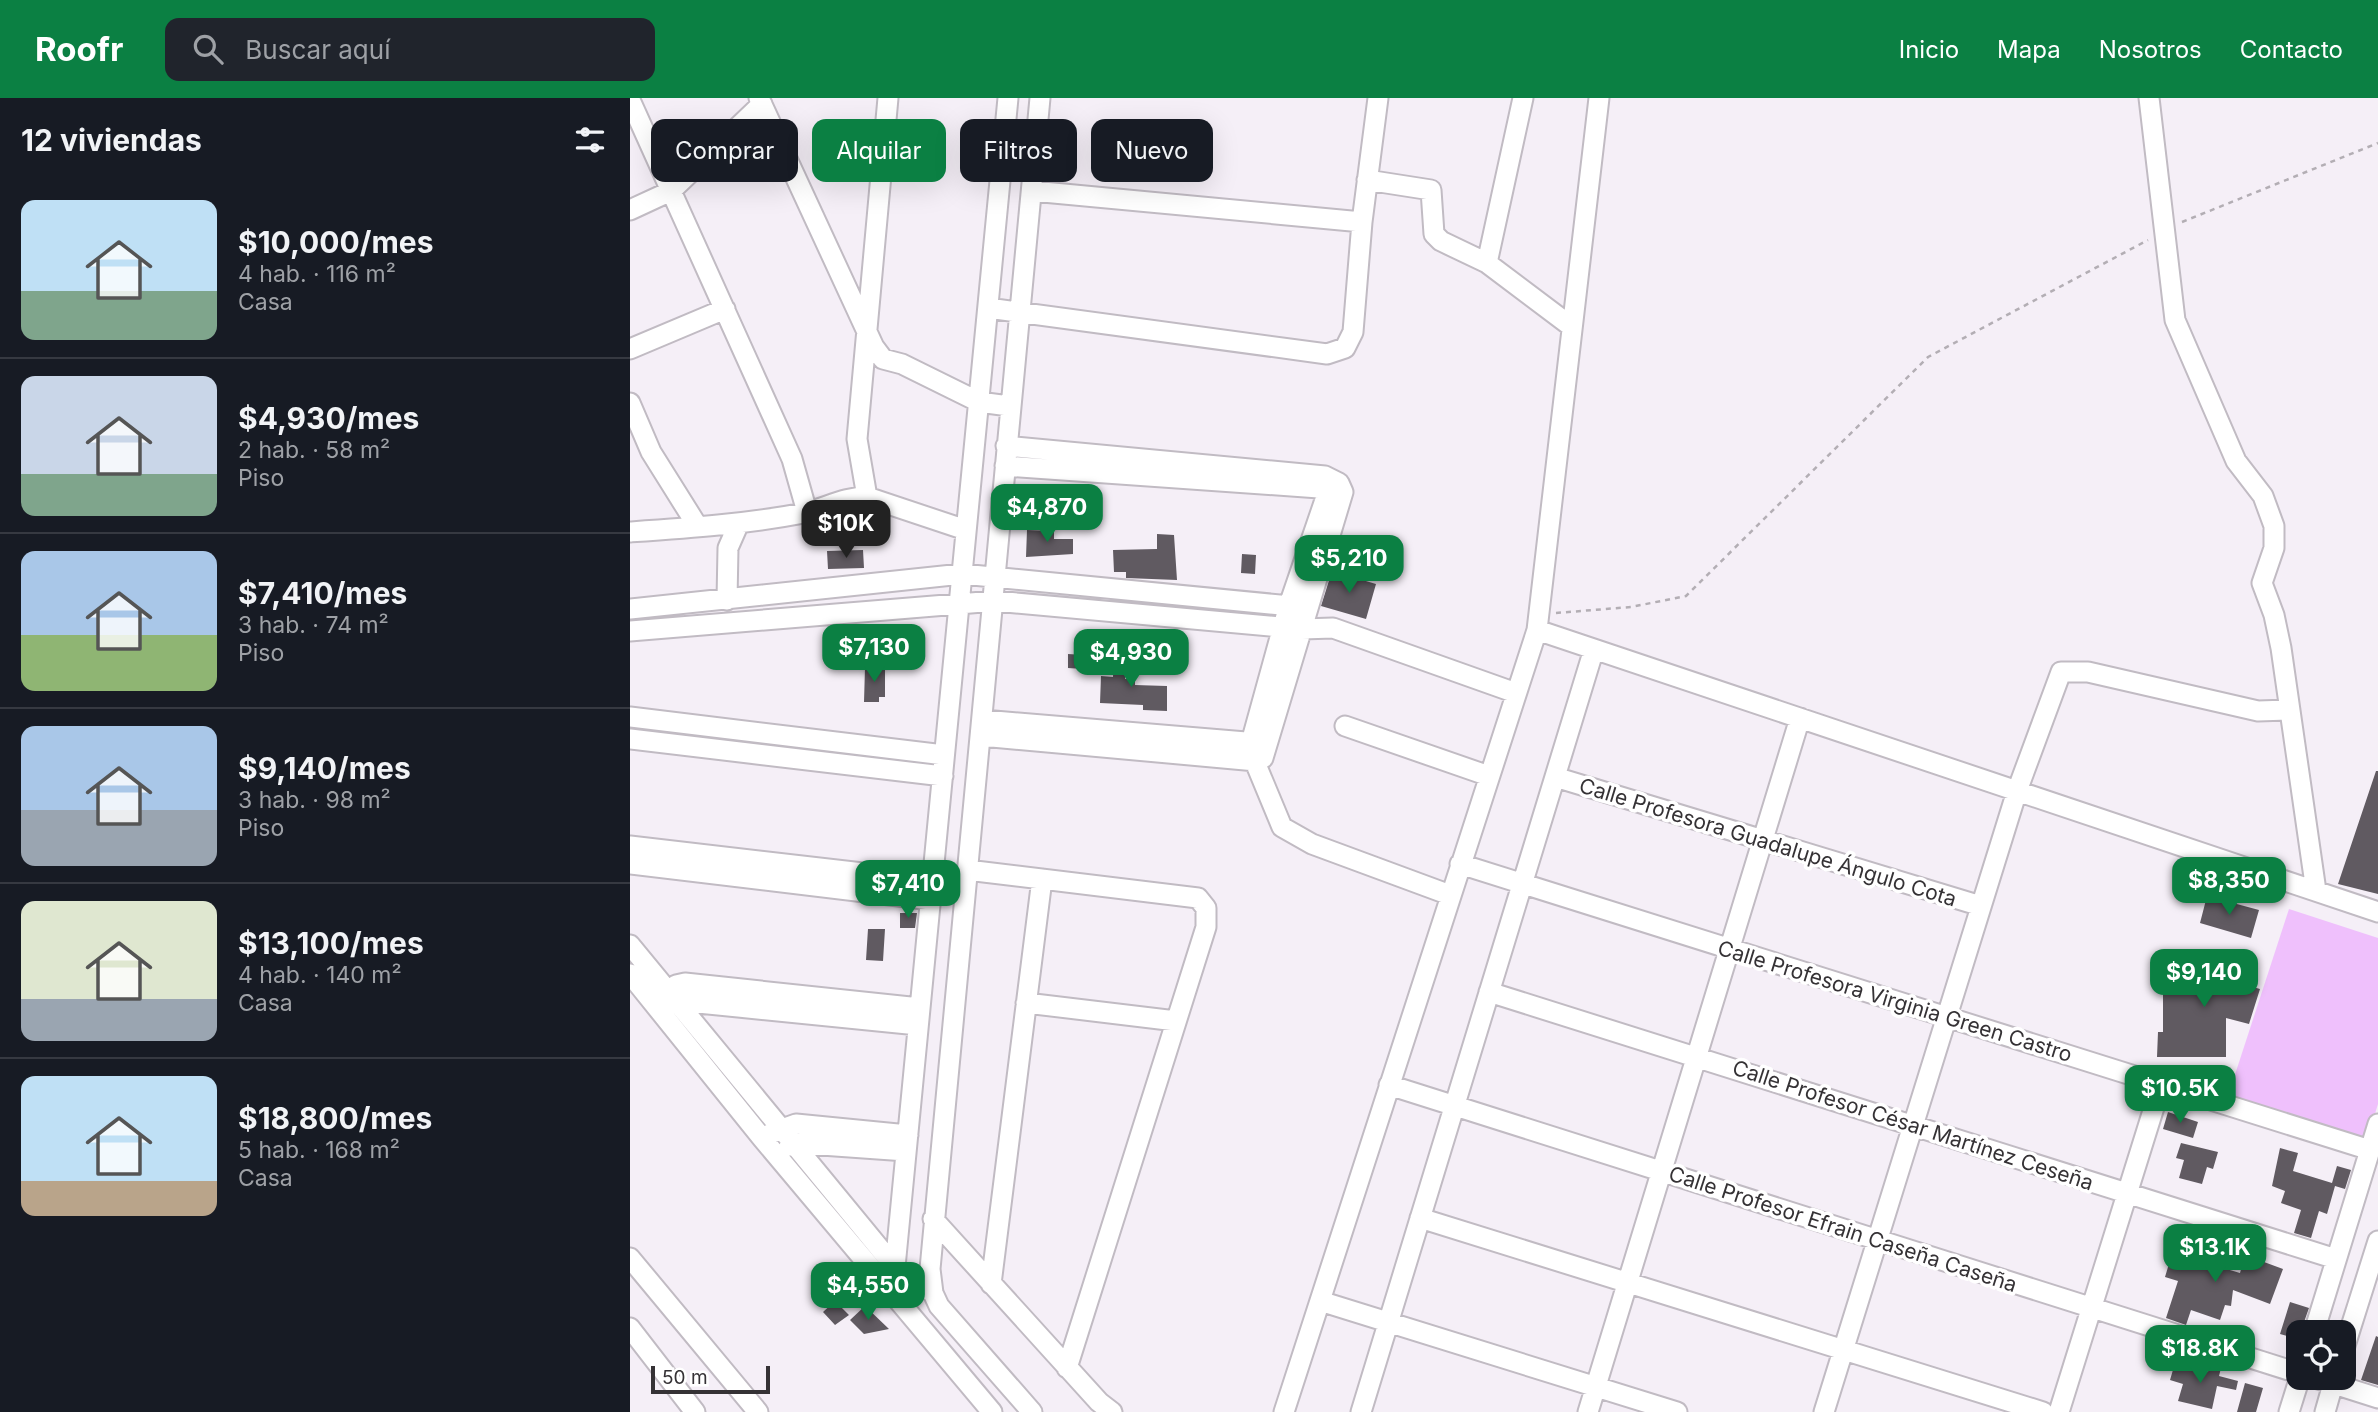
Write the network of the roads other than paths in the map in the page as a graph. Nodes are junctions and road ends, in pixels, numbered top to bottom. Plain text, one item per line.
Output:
1 (888, 98) edge
2 (1008, 98) edge
3 (1040, 98) edge
4 (1378, 98) edge
5 (1523, 98) edge
6 (1599, 98) edge
7 (2149, 98) edge
8 (630, 100) edge
9 (760, 101) edge
10 (1367, 180) junction
11 (671, 191) junction
12 (1031, 191) junction
13 (630, 210) edge
14 (1362, 222) junction
15 (1487, 263) junction
16 (988, 308) junction
17 (724, 309) junction
18 (1019, 312) junction
19 (866, 326) junction
20 (1572, 327) junction
21 (630, 349) edge
22 (979, 402) junction
23 (630, 403) edge
24 (1009, 405) junction
25 (1006, 446) junction
26 (1005, 466) junction
27 (867, 497) junction
28 (807, 512) junction
29 (739, 523) junction
30 (698, 527) junction
31 (967, 530) junction
32 (630, 533) edge
33 (962, 574) junction
34 (995, 576) junction
35 (727, 600) junction
36 (995, 601) junction
37 (959, 602) junction
38 (1299, 606) junction
39 (630, 609) edge
40 (1538, 622) junction
41 (1293, 627) junction
42 (630, 631) edge
43 (1594, 649) junction
44 (1516, 693) junction
45 (2290, 710) junction
46 (630, 717) edge
47 (1800, 718) junction
48 (1345, 726) dead end
49 (982, 728) junction
50 (630, 738) edge
51 (1246, 742) junction
52 (944, 755) junction
53 (1256, 761) junction
54 (943, 776) junction
55 (1489, 776) junction
56 (1555, 777) junction
57 (2017, 791) junction
58 (1763, 840) junction
59 (630, 846) edge
60 (630, 863) edge
61 (1460, 864) junction
62 (967, 870) junction
63 (1042, 879) junction
64 (1522, 884) junction
65 (931, 891) junction
66 (2316, 891) junction
67 (1450, 895) junction
68 (1981, 906) junction
69 (2378, 912) edge
70 (630, 945) edge
71 (1730, 949) junction
72 (630, 974) edge
73 (1489, 992) junction
74 (667, 1003) junction
75 (1026, 1003) junction
76 (919, 1017) junction
77 (1947, 1017) junction
78 (1176, 1021) junction
79 (1697, 1057) junction
80 (1389, 1085) junction
81 (2161, 1085) junction
82 (1454, 1106) junction
83 (2378, 1124) edge
84 (1913, 1126) junction
85 (787, 1136) junction
86 (762, 1138) junction
87 (907, 1143) junction
88 (2370, 1150) junction
89 (776, 1154) junction
90 (1662, 1172) junction
91 (2127, 1193) junction
92 (1420, 1218) junction
93 (933, 1220) junction
94 (1877, 1240) junction
95 (2378, 1241) edge
96 (630, 1258) edge
97 (2336, 1259) junction
98 (895, 1267) junction
99 (2373, 1274) edge
100 (1628, 1283) junction
101 (991, 1284) junction
102 (933, 1293) junction
103 (901, 1300) junction
104 (1320, 1301) junction
105 (2091, 1308) junction
106 (2318, 1320) edge
107 (2355, 1320) edge
108 (1388, 1322) junction
109 (630, 1328) edge
110 (1843, 1350) junction
111 (1068, 1368) junction
112 (2286, 1371) edge
113 (1596, 1387) junction
114 (2295, 1390) edge
115 (2331, 1390) edge
116 (2356, 1390) edge
117 (2378, 1398) edge
118 (695, 1412) edge
119 (758, 1412) edge
120 (992, 1412) edge
121 (1032, 1412) edge
122 (1112, 1412) edge
123 (1284, 1412) edge
124 (1361, 1412) edge
125 (1588, 1412) edge
126 (1677, 1412) edge
127 (1824, 1412) edge
128 (2043, 1412) edge
129 (2059, 1412) edge
130 (2289, 1412) edge
131 (2325, 1412) edge

1 - 19 street
2 - 16 street
3 - 12 street
4 - 10 street
5 - 15 street
6 - 20 street
7 - 45 street
8 - 11 street
9 - 11 street
9 - 19 street
10 - 14 street
10 - 15 street
11 - 13 street
11 - 17 street
12 - 14 street
12 - 18 street
14 - 18 street
15 - 20 street
16 - 18 street
16 - 22 street
17 - 21 street
17 - 28 street
18 - 24 street
19 - 22 street
19 - 27 street
20 - 40 street
22 - 24 street
22 - 31 street
23 - 30 street
24 - 25 street
25 - 26 street
25 - 38 street
26 - 34 street
26 - 38 street
27 - 28 street
27 - 31 street
28 - 29 street
29 - 30 street
29 - 35 street
30 - 32 street
31 - 33 street
33 - 34 street
33 - 35 street
33 - 37 street
34 - 36 street
34 - 38 street
35 - 39 street
36 - 37 street
36 - 41 street
36 - 49 street
37 - 42 street
37 - 52 street
38 - 41 street
40 - 43 street
40 - 44 street
41 - 44 street
41 - 51 street
41 - 53 street
43 - 47 street
43 - 56 street
44 - 55 street
45 - 57 street
45 - 66 street
46 - 52 street
47 - 57 street
47 - 58 street
48 - 55 street
49 - 51 street
49 - 53 street
49 - 62 street
50 - 54 street
51 - 53 street
52 - 54 street
53 - 67 street
54 - 65 street
55 - 61 street
56 - 58 street, Calle Profesora Guadalupe Ángulo Cota
56 - 64 street
57 - 66 street
57 - 68 street
58 - 68 street, Calle Profesora Guadalupe Ángulo Cota
58 - 71 street
59 - 65 street
60 - 65 street
61 - 64 street, Calle Profesora Virginia Green Castro
61 - 67 street
62 - 63 street
62 - 93 street
63 - 75 street
63 - 78 street
64 - 71 street, Calle Profesora Virginia Green Castro
64 - 73 street
65 - 76 street
66 - 69 street
67 - 80 street
68 - 77 street
70 - 74 street
71 - 77 street, Calle Profesora Virginia Green Castro
71 - 79 street
72 - 74 street
73 - 79 street, Calle Profesor César Martínez Ceseña
73 - 82 street
74 - 76 street
74 - 85 street
74 - 86 street
75 - 78 street
75 - 101 street
76 - 87 street
77 - 81 street, Calle Profesora Virginia Green Castro
77 - 84 street
78 - 111 street
79 - 84 street, Calle Profesor César Martínez Ceseña
79 - 90 street
80 - 82 street, Calle Profesor Efrain Caseña Caseña
80 - 104 street
81 - 88 street, Calle Profesora Virginia Green Castro
81 - 91 street
82 - 90 street, Calle Profesor Efrain Caseña Caseña
82 - 92 street
83 - 88 street
84 - 91 street, Calle Profesor César Martínez Ceseña
84 - 94 street
85 - 86 street
85 - 87 street
85 - 89 street
85 - 98 street
86 - 89 street
87 - 98 street
88 - 97 street
89 - 103 street
90 - 94 street, Calle Profesor Efrain Caseña Caseña
90 - 100 street
91 - 97 street, Calle Profesor César Martínez Ceseña
91 - 105 street
92 - 100 street
92 - 108 street
93 - 101 street
93 - 102 street
94 - 105 street, Calle Profesor Efrain Caseña Caseña
94 - 110 street
95 - 99 street
96 - 119 street
97 - 106 street
98 - 102 street
98 - 103 street
99 - 107 street
100 - 110 street
100 - 113 street
101 - 111 street
102 - 121 street
103 - 120 street
104 - 108 street
104 - 123 street
105 - 112 street, Calle Profesor Efrain Caseña Caseña
105 - 129 street
108 - 113 street
108 - 124 street
109 - 118 street
110 - 127 street
110 - 128 street
111 - 122 street
113 - 125 street
113 - 126 street
114 - 130 street
115 - 131 street
116 - 117 street

